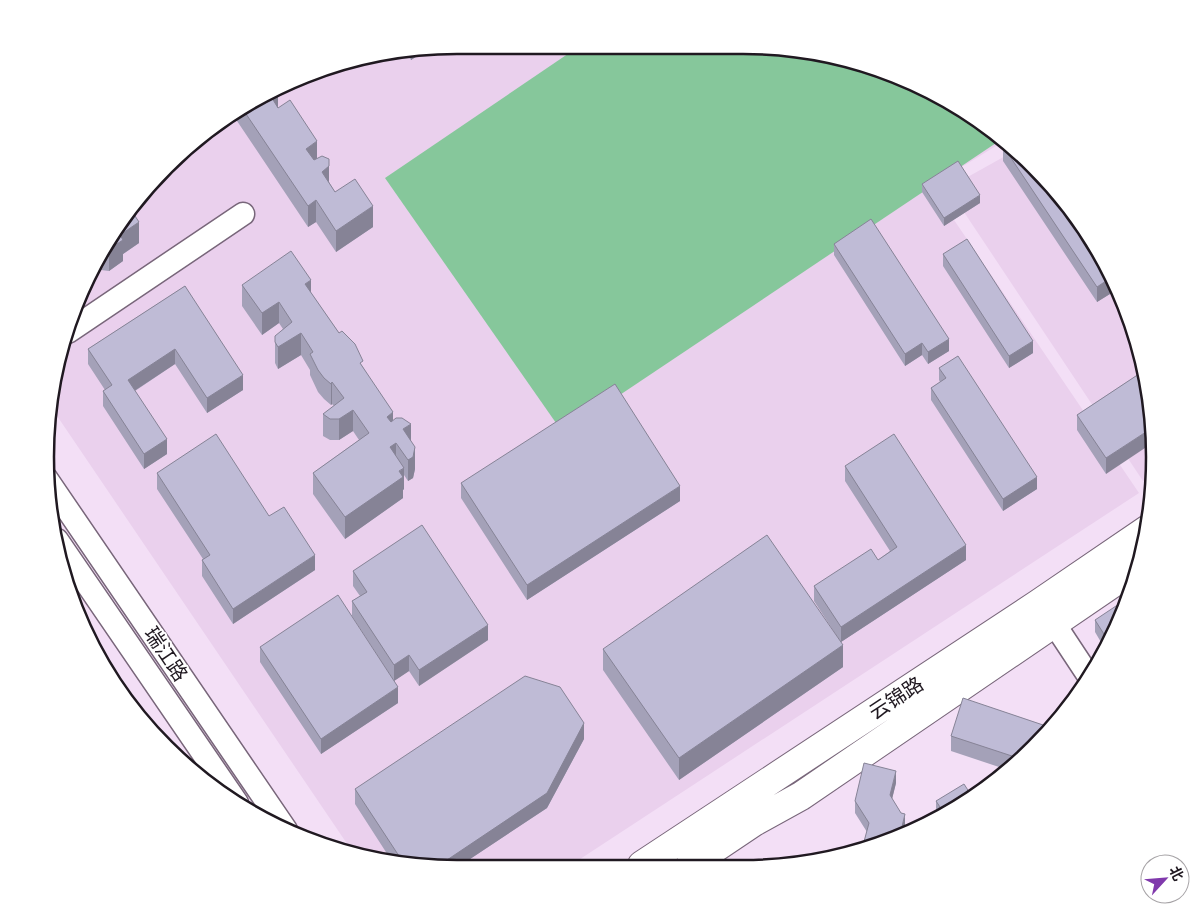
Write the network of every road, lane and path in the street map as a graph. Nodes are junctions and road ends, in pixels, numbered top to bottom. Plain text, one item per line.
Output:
1 (243, 214) dead end
2 (75, 327) edge
3 (56, 492) edge
4 (1139, 535) edge
5 (65, 551) edge
6 (1130, 572) edge
7 (1055, 625) junction
8 (1085, 670) edge
9 (226, 787) edge
10 (278, 819) edge
11 (651, 860) edge
12 (699, 860) edge

1 - 2 street
3 - 10 street, 瑞江路
4 - 11 main road, 云锦路
5 - 9 street, 瑞江路
6 - 7 main road, 云锦路
7 - 8 street
7 - 12 main road, 云锦路

